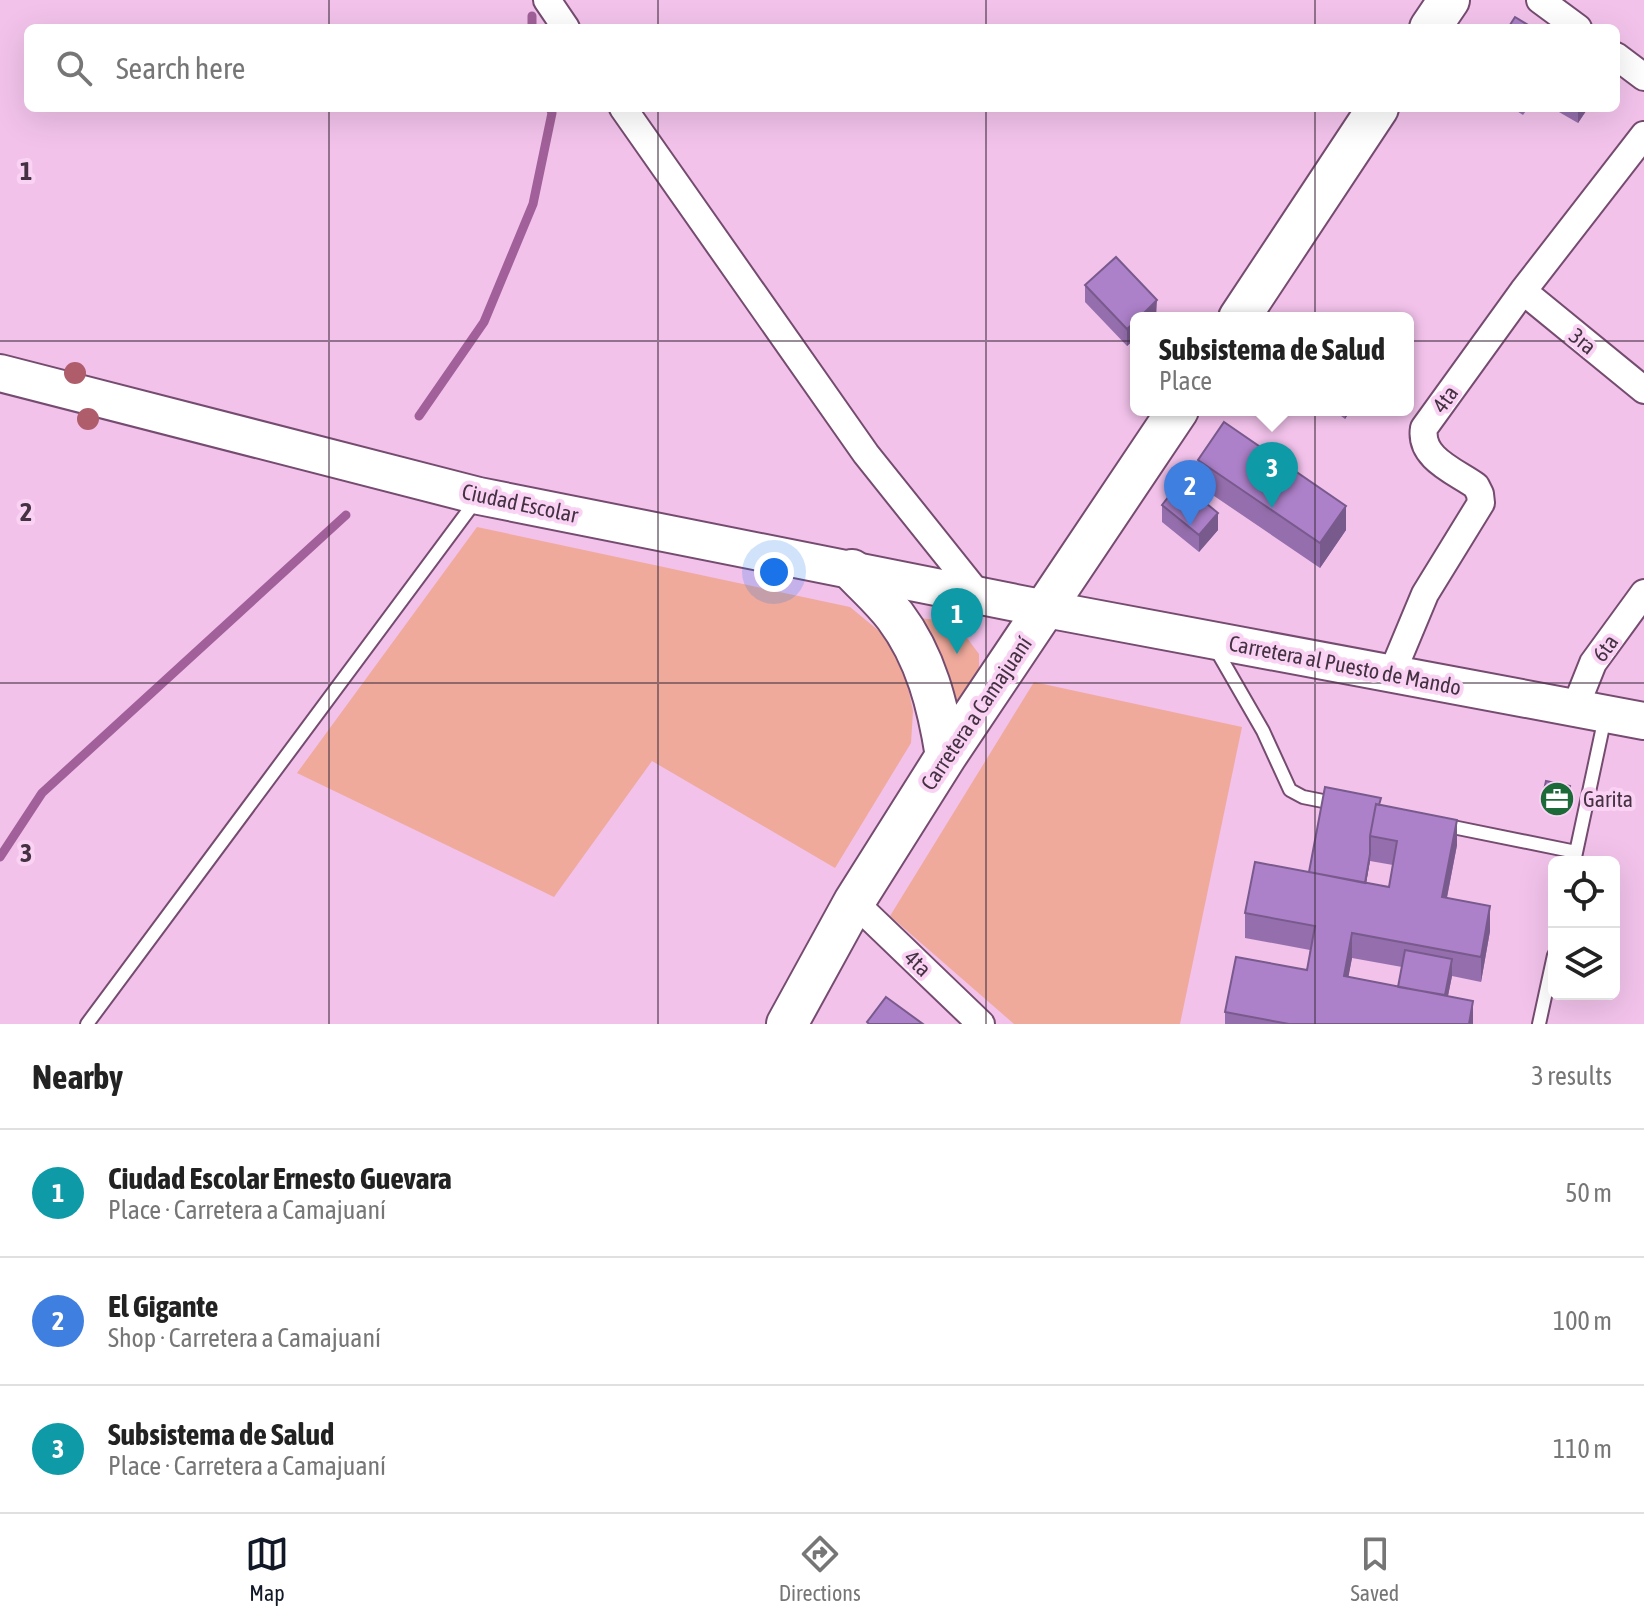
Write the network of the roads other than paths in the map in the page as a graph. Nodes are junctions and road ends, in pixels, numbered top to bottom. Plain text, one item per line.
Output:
1 (547, 0) edge
2 (1449, 0) edge
3 (1540, 0) edge
4 (563, 24) edge
5 (1433, 24) edge
6 (1573, 24) edge
7 (626, 112) edge
8 (1375, 112) edge
9 (1644, 135) edge
10 (1523, 291) junction
11 (1243, 312) edge
12 (0, 373) edge
13 (1644, 390) edge
14 (1174, 416) edge
15 (479, 496) junction
16 (852, 570) junction
17 (1644, 593) edge
18 (978, 594) junction
19 (1046, 609) junction
20 (1211, 640) junction
21 (1392, 673) junction
22 (1591, 711) junction
23 (1644, 721) edge
24 (946, 756) junction
25 (1348, 806) edge
26 (1424, 821) edge
27 (1571, 856) edge
28 (1575, 856) edge
29 (854, 902) junction
30 (1548, 983) edge
31 (87, 1024) edge
32 (787, 1024) edge
33 (981, 1024) edge
34 (1539, 1024) edge

1 - 4 street
2 - 5 main road
3 - 6 street
7 - 18 street
8 - 11 main road
9 - 10 street, 4ta
10 - 13 street, 3ra
10 - 21 street, 4ta
12 - 15 street, Ciudad Escolar
14 - 19 main road, Carretera a Camajuaní
15 - 16 street, Ciudad Escolar
15 - 31 lane
16 - 18 street, Ciudad Escolar
16 - 24 main road
17 - 22 street, 6ta
18 - 19 street, Ciudad Escolar
19 - 20 street, Carretera al Puesto de Mando
19 - 24 main road, Carretera a Camajuaní
20 - 21 street, Carretera al Puesto de Mando
20 - 25 lane
21 - 22 street, Carretera al Puesto de Mando
22 - 23 street, Carretera al Puesto de Mando
22 - 28 lane
24 - 29 main road, Carretera a Camajuaní
26 - 27 lane
29 - 32 main road, Carretera a Camajuaní
29 - 33 street, 4ta
30 - 34 lane

